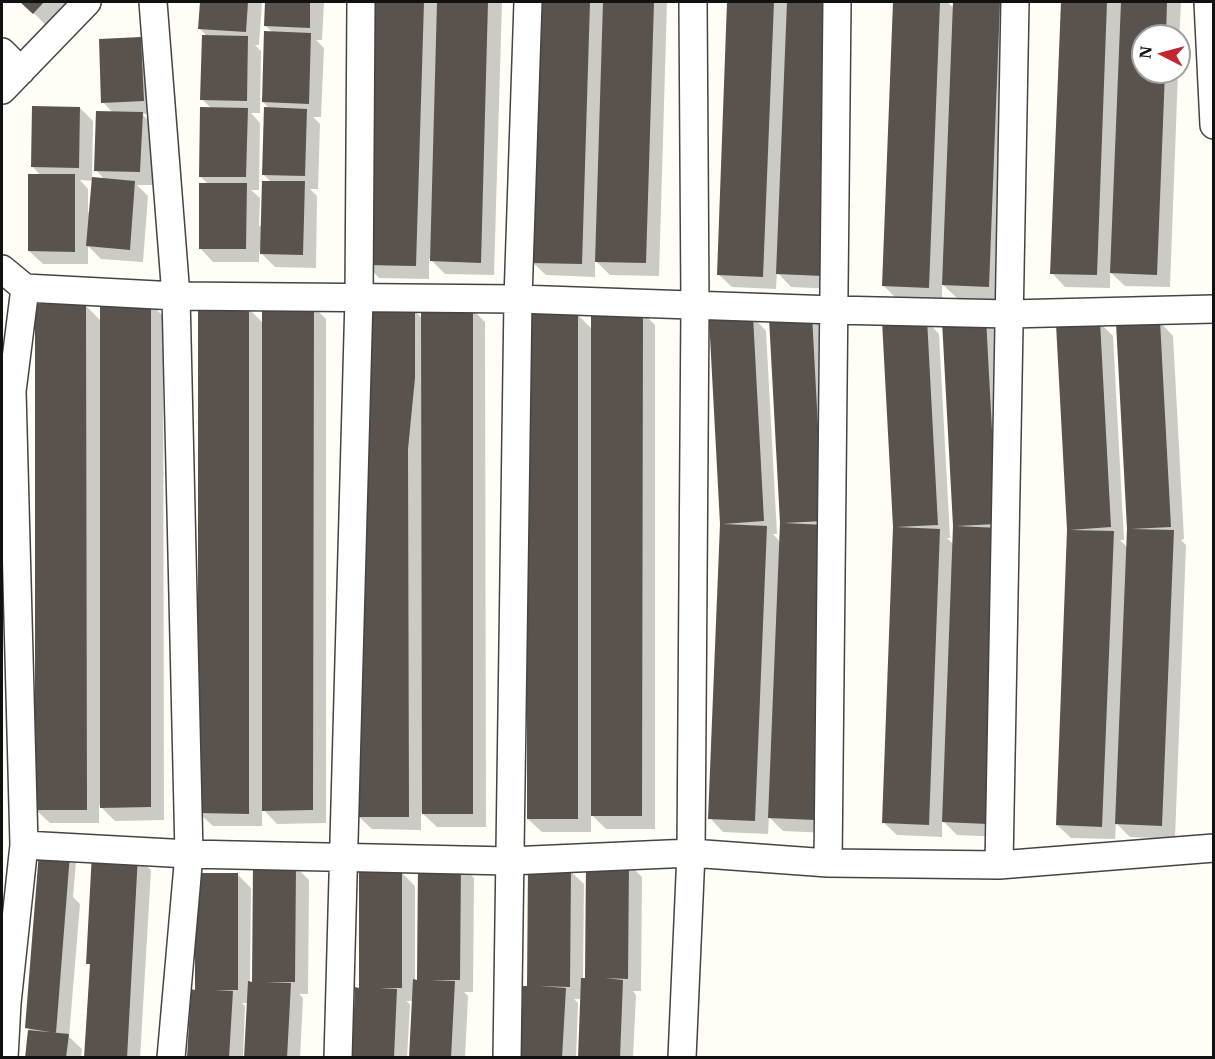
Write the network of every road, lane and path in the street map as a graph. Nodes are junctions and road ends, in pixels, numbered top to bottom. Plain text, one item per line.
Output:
1 (87, 2) edge
2 (153, 2) edge
3 (362, 2) edge
4 (528, 2) edge
5 (693, 2) edge
6 (837, 2) edge
7 (1015, 2) edge
8 (1210, 7) edge
9 (2, 52) edge
10 (21, 71) junction
11 (2, 90) edge
12 (1214, 125) edge
13 (2, 269) edge
14 (25, 288) junction
15 (176, 296) junction
16 (358, 298) junction
17 (518, 299) junction
18 (695, 304) junction
19 (1214, 309) edge
20 (834, 310) junction
21 (1009, 314) junction
22 (7, 396) edge
23 (24, 845) junction
24 (1214, 848) edge
25 (691, 853) junction
26 (189, 854) junction
27 (344, 858) junction
28 (509, 861) junction
29 (828, 863) junction
30 (999, 865) junction
31 (6, 965) edge
32 (4, 1058) edge
33 (171, 1058) edge
34 (338, 1058) edge
35 (507, 1058) edge
36 (682, 1058) edge

1 - 10 street
2 - 15 street
3 - 16 street
4 - 17 street
5 - 18 street
6 - 20 street
7 - 21 street
8 - 12 street
9 - 10 street
10 - 11 street
13 - 14 street
14 - 15 street
14 - 22 street
15 - 16 street
15 - 26 street
16 - 17 street
16 - 27 street
17 - 18 street
17 - 28 street
18 - 20 street
18 - 25 street
19 - 21 street
20 - 21 street
20 - 29 street
21 - 30 street
22 - 23 street
23 - 26 street
23 - 31 street
24 - 30 street
25 - 28 street
25 - 29 street
25 - 36 street
26 - 27 street
26 - 33 street
27 - 28 street
27 - 34 street
28 - 35 street
29 - 30 street
31 - 32 street

